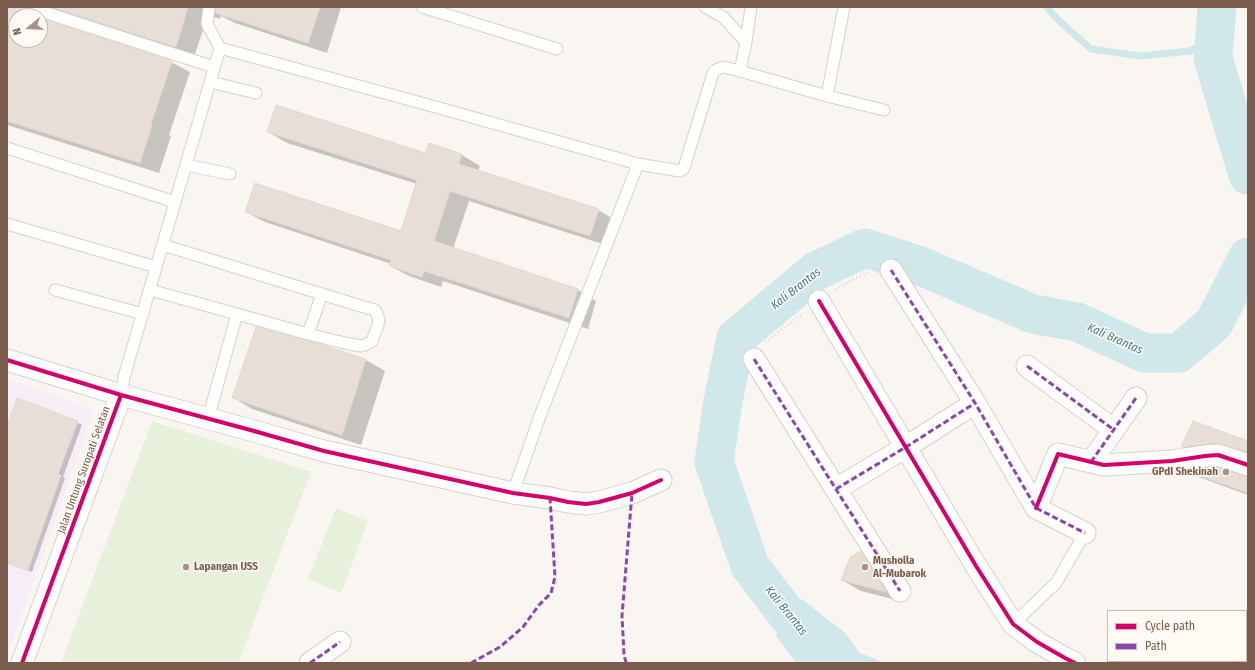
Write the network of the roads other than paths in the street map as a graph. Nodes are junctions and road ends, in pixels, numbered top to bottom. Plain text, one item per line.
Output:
1 (28, 7) edge
2 (209, 7) edge
3 (422, 7) edge
4 (705, 7) edge
5 (751, 7) edge
6 (844, 7) edge
7 (746, 42) junction
8 (220, 48) junction
9 (557, 49) dead end
10 (214, 67) junction
11 (740, 71) junction
12 (210, 82) junction
13 (256, 93) dead end
14 (828, 96) junction
15 (884, 110) dead end
16 (7, 148) edge
17 (638, 164) junction
18 (186, 165) junction
19 (230, 174) dead end
20 (175, 202) junction
21 (7, 224) edge
22 (163, 245) junction
23 (156, 267) junction
24 (891, 270) dead end
25 (55, 290) dead end
26 (150, 290) junction
27 (322, 294) junction
28 (820, 301) dead end
29 (143, 314) junction
30 (237, 314) junction
31 (308, 334) junction
32 (754, 359) dead end
33 (7, 360) edge
34 (1027, 366) dead end
35 (121, 395) junction
36 (1136, 398) dead end
37 (975, 403) junction
38 (208, 419) junction
39 (1114, 430) junction
40 (906, 447) junction
41 (1091, 462) junction
42 (1248, 465) edge
43 (661, 480) dead end
44 (836, 488) junction
45 (513, 493) junction
46 (1036, 508) junction
47 (1086, 533) joint
48 (900, 591) dead end
49 (1013, 624) junction
50 (340, 642) dead end
51 (22, 663) edge
52 (310, 663) edge
53 (1075, 663) edge

1 - 10 lane
2 - 8 lane
3 - 9 lane
4 - 7 lane
5 - 7 lane
6 - 14 lane
7 - 11 lane
8 - 10 lane
8 - 17 lane
10 - 12 lane
11 - 14 lane
11 - 17 lane
12 - 13 lane
12 - 18 lane
14 - 15 lane
16 - 20 lane
17 - 45 lane
18 - 19 lane
18 - 20 lane
20 - 22 lane
21 - 23 lane
22 - 23 lane
22 - 27 lane
23 - 26 lane
24 - 37 street
25 - 29 lane
26 - 29 lane
26 - 30 lane
27 - 31 lane
27 - 31 lane
28 - 40 street
29 - 35 lane
30 - 31 lane
30 - 38 lane
32 - 44 street
33 - 35 street, Jalan Untung Suropati Selatan
34 - 39 street
35 - 38 street
35 - 51 street, Jalan Untung Suropati Selatan
36 - 39 street
37 - 40 street
37 - 46 street
38 - 45 street
39 - 41 street
40 - 44 street
40 - 49 street
41 - 42 street
41 - 46 street
43 - 45 street
44 - 48 street
46 - 47 street
47 - 49 lane
49 - 53 street
50 - 52 street

